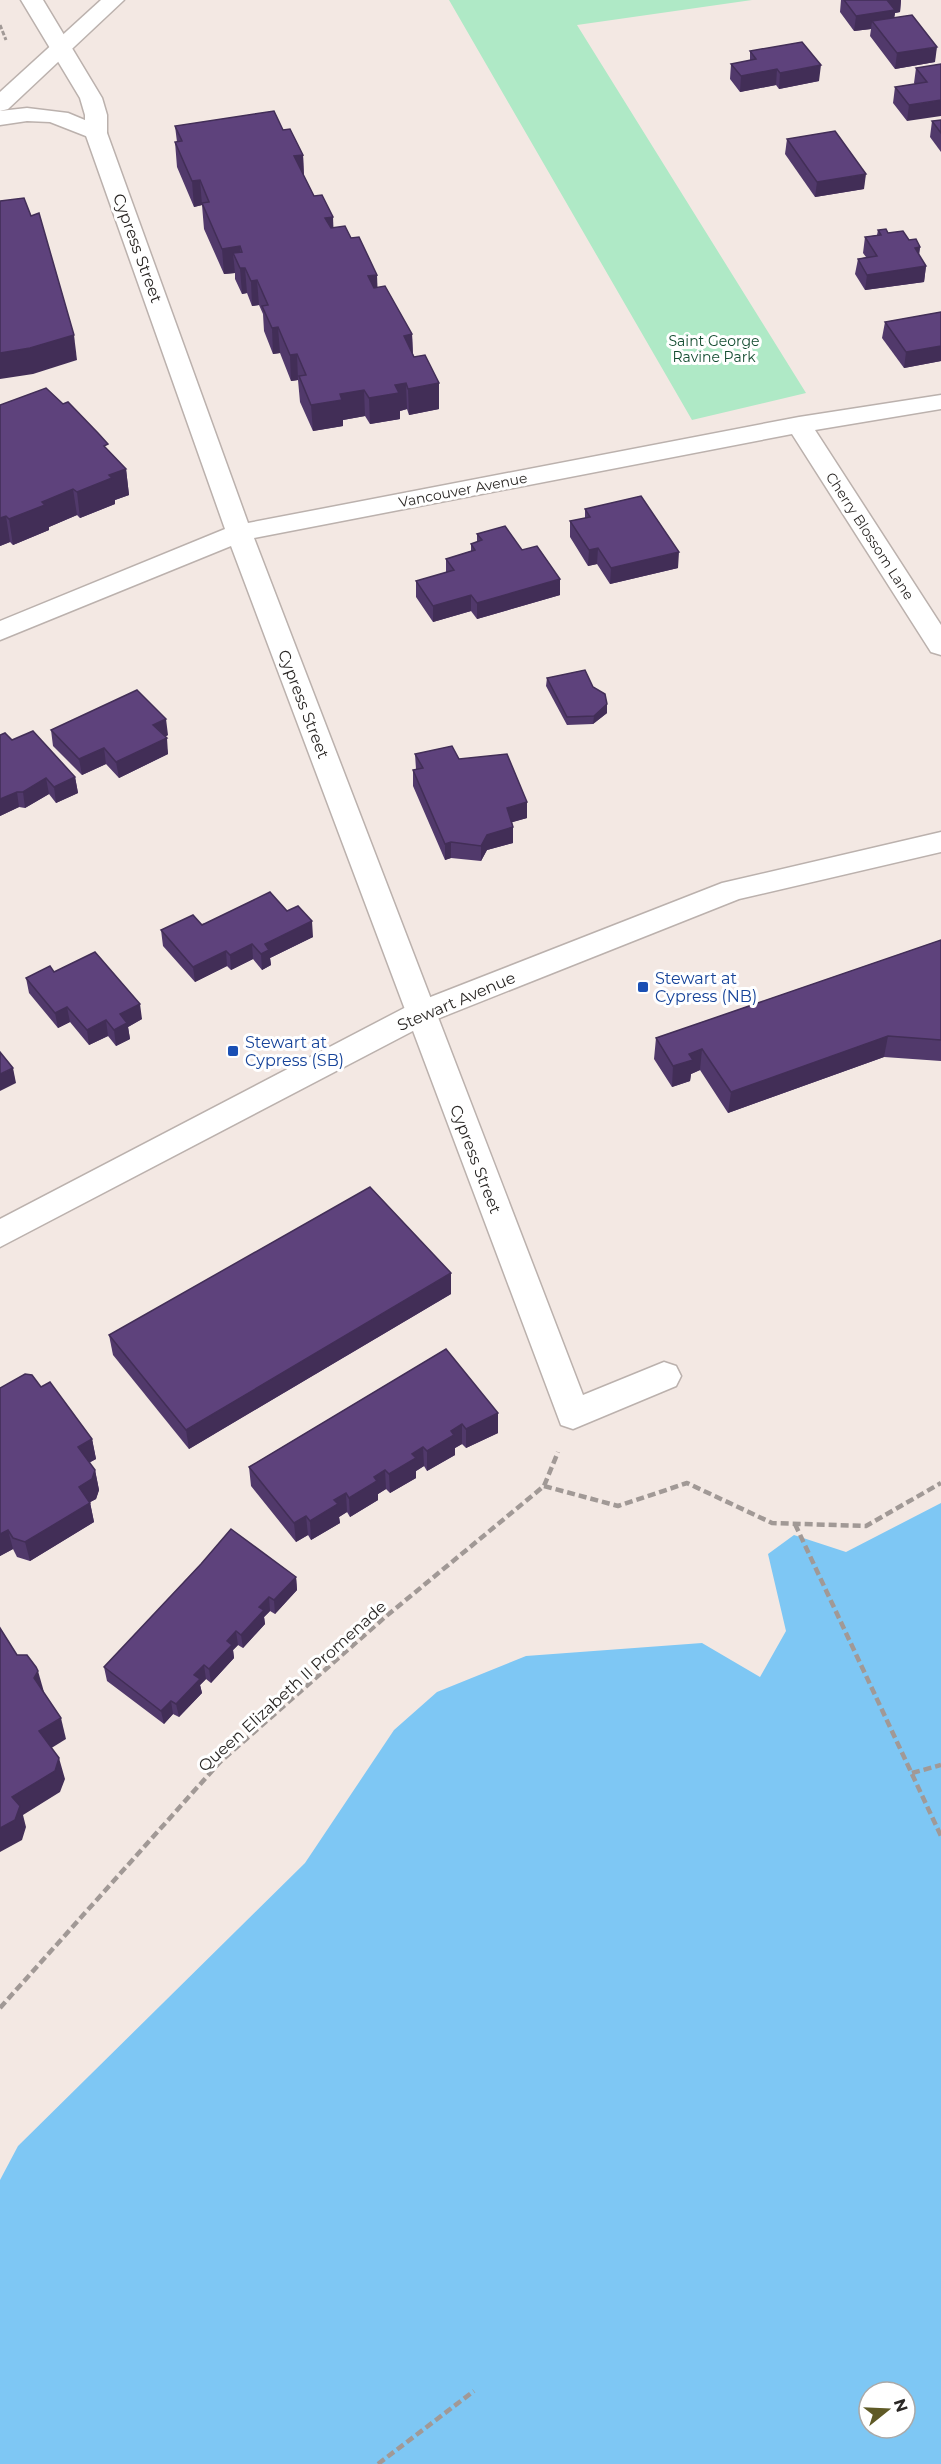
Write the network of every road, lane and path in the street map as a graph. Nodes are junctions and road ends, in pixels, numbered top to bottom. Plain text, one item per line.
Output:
1 (32, 0) edge
2 (113, 0) edge
3 (0, 25) edge
4 (6, 40) dead end
5 (60, 48) junction
6 (0, 104) edge
7 (0, 118) edge
8 (96, 133) junction
9 (941, 402) edge
10 (799, 425) junction
11 (239, 533) junction
12 (0, 631) edge
13 (941, 646) edge
14 (941, 842) edge
15 (421, 1013) junction
16 (0, 1234) edge
17 (664, 1376) dead end
18 (573, 1415) junction
19 (941, 1483) edge
20 (544, 1486) junction
21 (795, 1524) junction
22 (941, 1765) edge
23 (912, 1773) junction
24 (941, 1836) edge
25 (0, 2008) edge
26 (474, 2391) dead end
27 (378, 2464) edge

1 - 5 main road, Cypress Street
2 - 5 main road
3 - 4 path
5 - 6 main road
5 - 8 main road, Cypress Street
7 - 8 main road
8 - 11 main road, Cypress Street
9 - 10 main road, Vancouver Avenue
10 - 11 main road, Vancouver Avenue
10 - 13 main road, Cherry Blossom Lane
11 - 12 main road, Vancouver Avenue
11 - 15 main road, Cypress Street
14 - 15 main road, Stewart Avenue
15 - 16 main road, Stewart Avenue
15 - 18 main road, Cypress Street
17 - 18 main road
18 - 20 path, Queen Elizabeth II Promenade
19 - 21 path
20 - 21 path
20 - 25 path, Queen Elizabeth II Promenade
21 - 23 path
22 - 23 path
23 - 24 path
26 - 27 path

